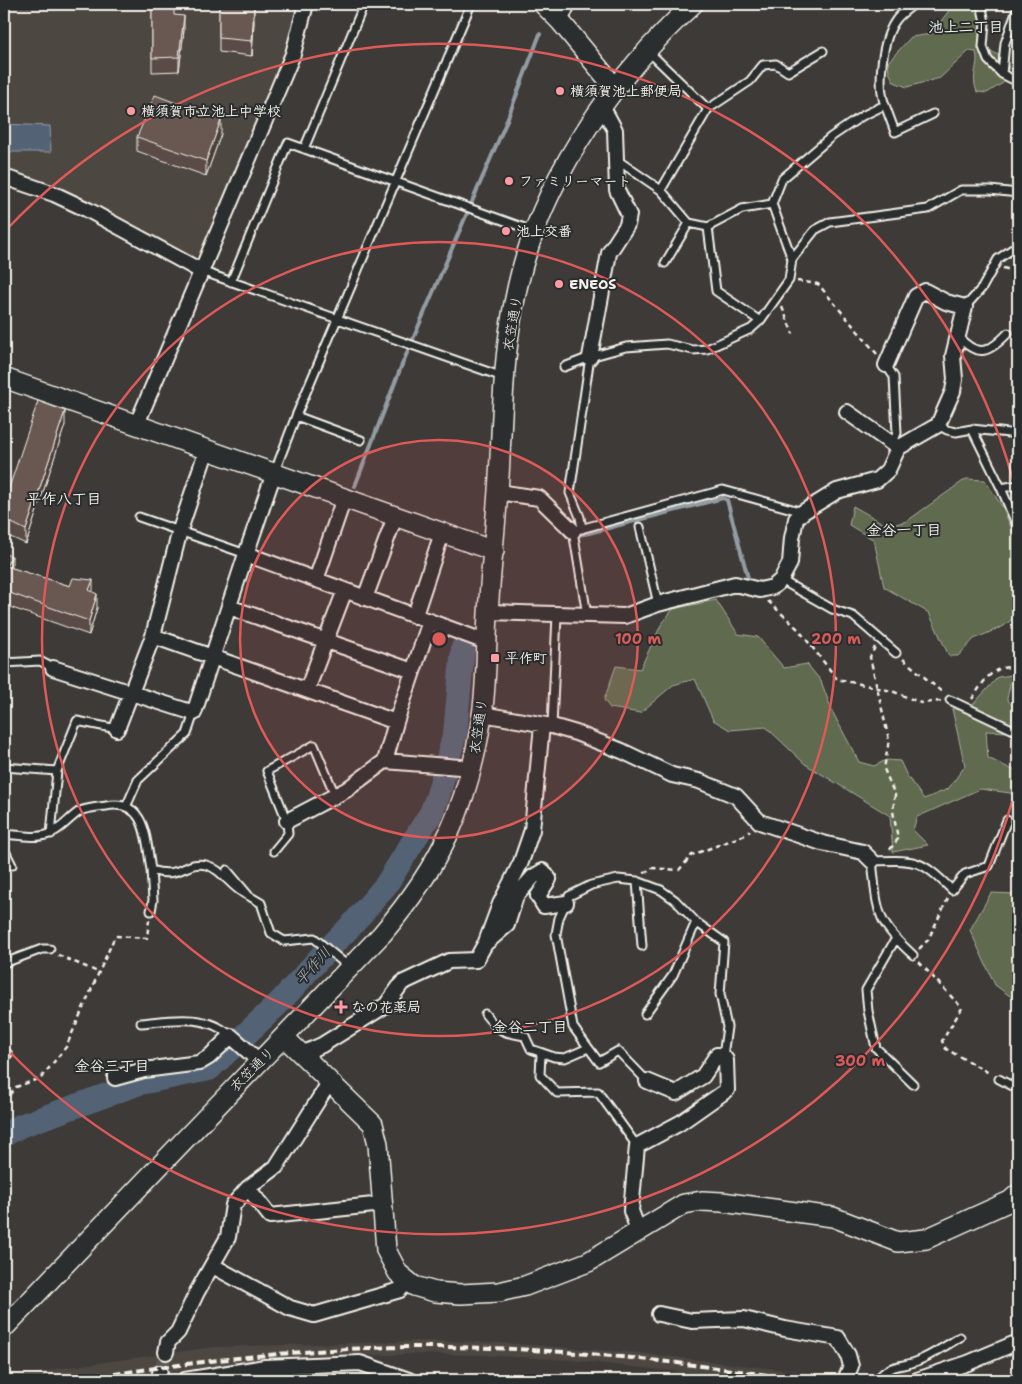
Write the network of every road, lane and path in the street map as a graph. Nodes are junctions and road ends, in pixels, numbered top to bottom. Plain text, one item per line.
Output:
1 (306, 4) edge
2 (364, 4) edge
3 (471, 4) edge
4 (543, 4) edge
5 (568, 4) edge
6 (693, 4) edge
7 (914, 4) edge
8 (981, 4) edge
9 (1016, 12) dead end
10 (560, 21) junction
11 (648, 51) junction
12 (823, 51) dead end
13 (1002, 74) junction
14 (1018, 82) edge
15 (616, 89) junction
16 (885, 105) junction
17 (602, 106) junction
18 (708, 109) junction
19 (933, 114) dead end
20 (304, 149) junction
21 (617, 160) junction
22 (4, 177) edge
23 (396, 182) junction
24 (661, 190) junction
25 (1018, 193) edge
26 (772, 204) junction
27 (689, 223) junction
28 (708, 227) junction
29 (535, 231) junction
30 (1018, 245) edge
31 (792, 259) junction
32 (666, 263) dead end
33 (995, 265) junction
34 (201, 271) junction
35 (1018, 272) edge
36 (789, 280) junction
37 (231, 282) junction
38 (777, 294) junction
39 (965, 307) junction
40 (337, 320) junction
41 (760, 321) junction
42 (1008, 333) dead end
43 (793, 334) dead end
44 (957, 334) junction
45 (590, 357) junction
46 (886, 365) junction
47 (564, 367) dead end
48 (504, 377) junction
49 (4, 378) edge
50 (847, 412) dead end
51 (296, 416) junction
52 (938, 425) junction
53 (136, 426) junction
54 (972, 429) junction
55 (1018, 434) edge
56 (361, 440) dead end
57 (895, 445) junction
58 (207, 449) junction
59 (274, 473) junction
60 (1018, 485) edge
61 (1001, 488) junction
62 (498, 492) junction
63 (344, 498) junction
64 (803, 512) junction
65 (395, 516) junction
66 (139, 517) dead end
67 (640, 527) dead end
68 (1018, 528) edge
69 (180, 530) junction
70 (577, 530) junction
71 (442, 533) junction
72 (494, 551) junction
73 (246, 554) junction
74 (316, 580) junction
75 (781, 580) junction
76 (345, 590) junction
77 (760, 590) junction
78 (365, 598) junction
79 (658, 604) junction
80 (228, 607) junction
81 (488, 612) junction
82 (414, 615) junction
83 (557, 615) junction
84 (586, 615) junction
85 (430, 621) junction
86 (153, 636) junction
87 (326, 640) junction
88 (881, 640) junction
89 (486, 642) junction
90 (896, 653) joint
91 (212, 656) junction
92 (4, 663) edge
93 (53, 668) joint
94 (1018, 668) edge
95 (413, 671) junction
96 (877, 687) junction
97 (307, 690) junction
98 (131, 692) junction
99 (950, 700) junction
100 (967, 707) junction
101 (194, 713) junction
102 (482, 714) junction
103 (396, 722) junction
104 (547, 725) junction
105 (117, 729) joint
106 (1018, 732) edge
107 (385, 761) junction
108 (4, 767) edge
109 (472, 768) junction
110 (57, 771) junction
111 (335, 796) junction
112 (126, 807) junction
113 (1007, 820) dead end
114 (287, 821) junction
115 (760, 822) junction
116 (4, 834) edge
117 (51, 834) junction
118 (4, 849) edge
119 (274, 850) dead end
120 (872, 861) junction
121 (12, 865) dead end
122 (150, 870) junction
123 (227, 870) dead end
124 (637, 881) junction
125 (952, 890) junction
126 (249, 896) junction
127 (566, 903) junction
128 (151, 912) joint
129 (696, 922) junction
130 (895, 940) junction
131 (485, 944) junction
132 (642, 946) dead end
133 (50, 949) joint
134 (913, 956) junction
135 (4, 963) edge
136 (350, 968) junction
137 (98, 972) junction
138 (485, 1014) dead end
139 (645, 1014) dead end
140 (141, 1023) dead end
141 (231, 1036) junction
142 (284, 1038) junction
143 (588, 1048) junction
144 (302, 1054) junction
145 (541, 1054) junction
146 (723, 1056) junction
147 (259, 1061) junction
148 (116, 1078) dead end
149 (999, 1079) joint
150 (647, 1081) joint
151 (329, 1083) junction
152 (913, 1084) dead end
153 (1018, 1089) edge
154 (4, 1101) edge
155 (637, 1146) junction
156 (248, 1188) junction
157 (1018, 1194) edge
158 (383, 1204) junction
159 (639, 1232) junction
160 (213, 1266) junction
161 (406, 1280) junction
162 (659, 1314) dead end
163 (4, 1328) edge
164 (960, 1337) dead end
165 (1018, 1342) edge
166 (166, 1352) tunnel mouth
167 (185, 1380) edge
168 (409, 1380) edge
169 (845, 1380) edge
170 (877, 1380) edge
171 (916, 1380) edge

1 - 34 street
2 - 20 lane
3 - 23 lane
4 - 10 street
5 - 10 street
6 - 11 street, 衣笠通り
7 - 16 lane
8 - 13 lane
9 - 13 lane
10 - 15 street
11 - 15 street, 衣笠通り
11 - 18 lane
12 - 18 lane
13 - 14 lane
15 - 17 street, 衣笠通り
16 - 19 lane
16 - 26 lane
17 - 21 street
17 - 29 street, 衣笠通り
18 - 24 lane
20 - 23 lane
20 - 37 lane
21 - 24 lane
21 - 45 street
22 - 34 street
23 - 29 lane
23 - 40 lane
24 - 27 lane
25 - 31 lane
26 - 28 lane
26 - 31 lane
27 - 28 lane
27 - 32 lane
28 - 41 lane
29 - 48 street, 衣笠通り
30 - 33 lane
31 - 36 lane
33 - 35 path
33 - 39 lane
34 - 37 lane
34 - 53 street
36 - 38 lane
36 - 46 path
37 - 40 lane
38 - 41 lane
38 - 43 path
39 - 44 street
39 - 46 street
40 - 48 lane
40 - 51 lane
41 - 45 lane
42 - 44 lane
44 - 52 street
45 - 47 lane
45 - 70 lane
46 - 57 lane
48 - 62 street, 衣笠通り
49 - 53 street
50 - 57 street
51 - 56 lane
51 - 59 lane
52 - 54 lane
52 - 57 street
53 - 58 street
54 - 55 lane
54 - 61 lane
57 - 64 street
58 - 59 street
58 - 69 street
59 - 63 street
59 - 73 street
60 - 61 lane
61 - 68 lane
62 - 70 street
62 - 72 street, 衣笠通り
63 - 65 street
63 - 74 street
64 - 70 lane
64 - 75 street
65 - 71 street
65 - 78 street
66 - 69 lane
67 - 79 lane
69 - 73 lane
69 - 86 street
70 - 84 lane
71 - 72 street
71 - 82 street
72 - 81 street, 衣笠通り
73 - 74 street
73 - 80 street
74 - 76 street
75 - 77 street
75 - 88 lane
76 - 78 street
76 - 87 street
77 - 79 street
77 - 96 path
78 - 82 street
79 - 84 street
80 - 87 street
80 - 91 street
81 - 83 street
81 - 89 street, 衣笠通り
82 - 85 street
83 - 84 street
83 - 104 lane
85 - 89 street
85 - 95 street
86 - 91 street
86 - 98 street
87 - 95 street
87 - 97 street
88 - 90 lane
88 - 96 path
89 - 102 street, 衣笠通り
90 - 99 path
91 - 97 street
91 - 101 street
92 - 93 lane
93 - 98 street
94 - 100 path
95 - 103 street
96 - 99 path
96 - 120 path
97 - 103 street
98 - 101 street
98 - 105 street
99 - 100 lane
100 - 106 lane
101 - 112 lane
102 - 104 street
102 - 109 street, 衣笠通り
103 - 107 street
104 - 115 street
104 - 131 street
105 - 110 lane
107 - 109 street
107 - 111 street
108 - 110 lane
109 - 136 street, 衣笠通り
110 - 117 lane
111 - 114 street
111 - 114 lane
112 - 117 lane
112 - 122 lane
113 - 125 lane
114 - 119 lane
115 - 120 street
115 - 124 path
116 - 117 lane
118 - 121 lane
120 - 125 lane
120 - 130 lane
122 - 126 lane
122 - 128 lane
123 - 126 lane
124 - 127 lane
124 - 129 lane
124 - 132 lane
125 - 134 path
126 - 136 lane
127 - 131 street
127 - 143 lane
128 - 137 path
129 - 139 lane
129 - 146 lane
130 - 134 lane
130 - 152 lane
131 - 144 street
133 - 135 lane
133 - 137 path
134 - 149 path
136 - 142 street, 衣笠通り
137 - 154 path
138 - 145 lane
140 - 141 lane
141 - 147 street
141 - 148 street
142 - 144 street
142 - 147 street, 衣笠通り
143 - 145 lane
143 - 150 lane
144 - 151 street
145 - 155 lane
146 - 150 street
146 - 155 street
147 - 163 street, 衣笠通り
149 - 153 lane
151 - 156 street
151 - 158 street
155 - 159 street
156 - 158 street
156 - 160 street
157 - 159 street
158 - 161 street
159 - 161 street
160 - 161 street
160 - 166 street
162 - 169 street
164 - 170 lane
165 - 171 street
167 - 168 street

